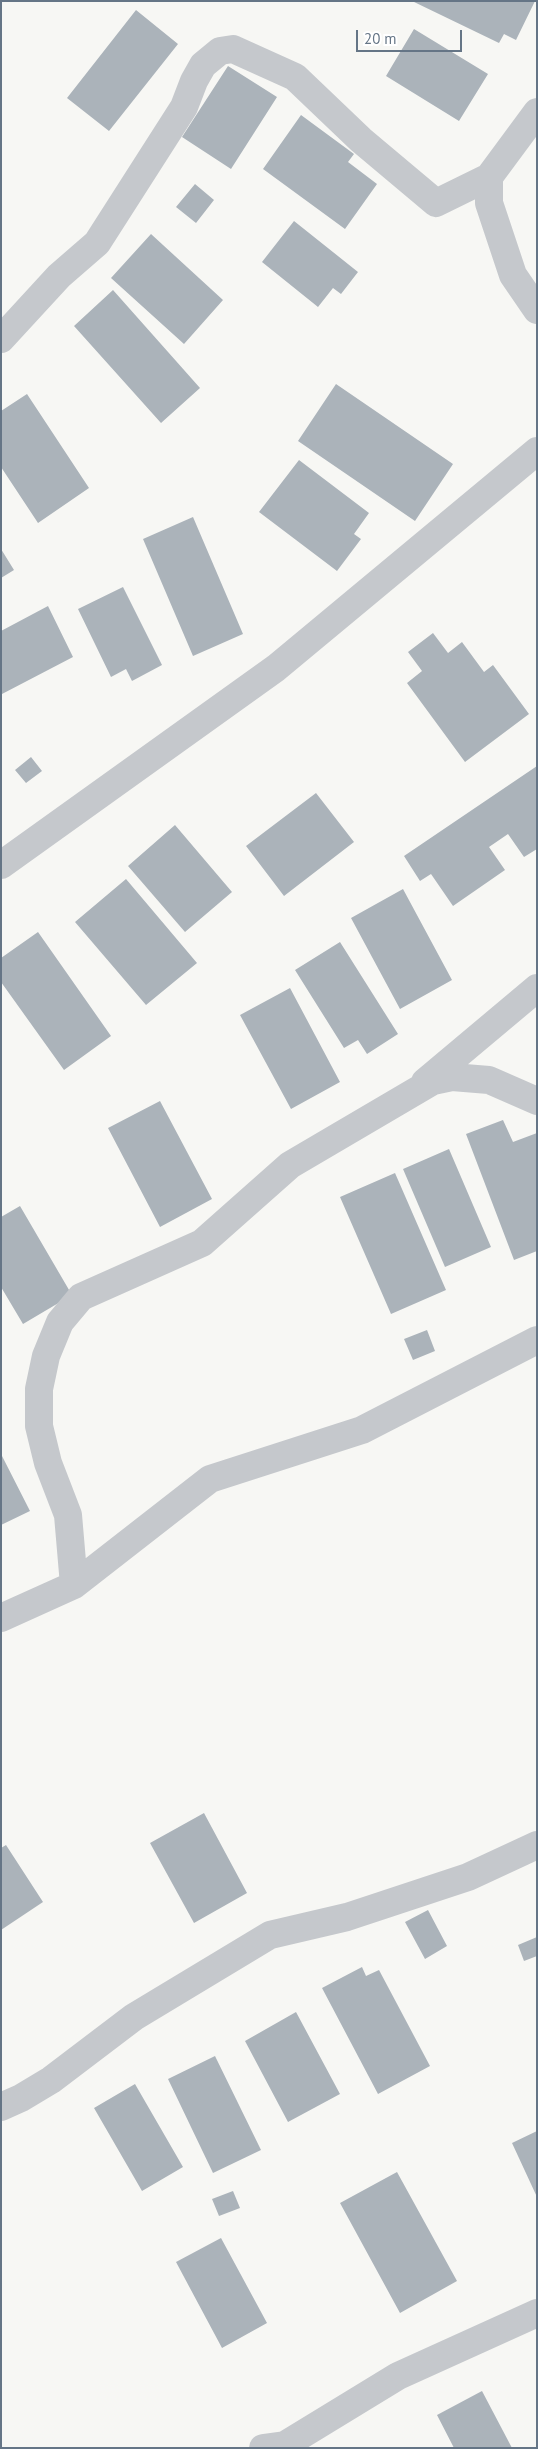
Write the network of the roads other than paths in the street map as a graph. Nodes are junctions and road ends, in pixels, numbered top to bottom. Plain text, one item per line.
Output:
1 (537, 112) edge
2 (489, 177) junction
3 (537, 310) edge
4 (1, 340) edge
5 (537, 451) edge
6 (1, 865) edge
7 (537, 988) edge
8 (418, 1089) junction
9 (537, 1100) edge
10 (537, 1340) edge
11 (74, 1585) junction
12 (1, 1618) edge
13 (537, 1845) edge
14 (1, 2107) edge
15 (537, 2313) edge
16 (263, 2448) edge

1 - 2 street
2 - 3 street
2 - 4 street
5 - 6 street
7 - 8 street
8 - 9 street
8 - 11 street
10 - 11 street
11 - 12 street
13 - 14 street
15 - 16 street

